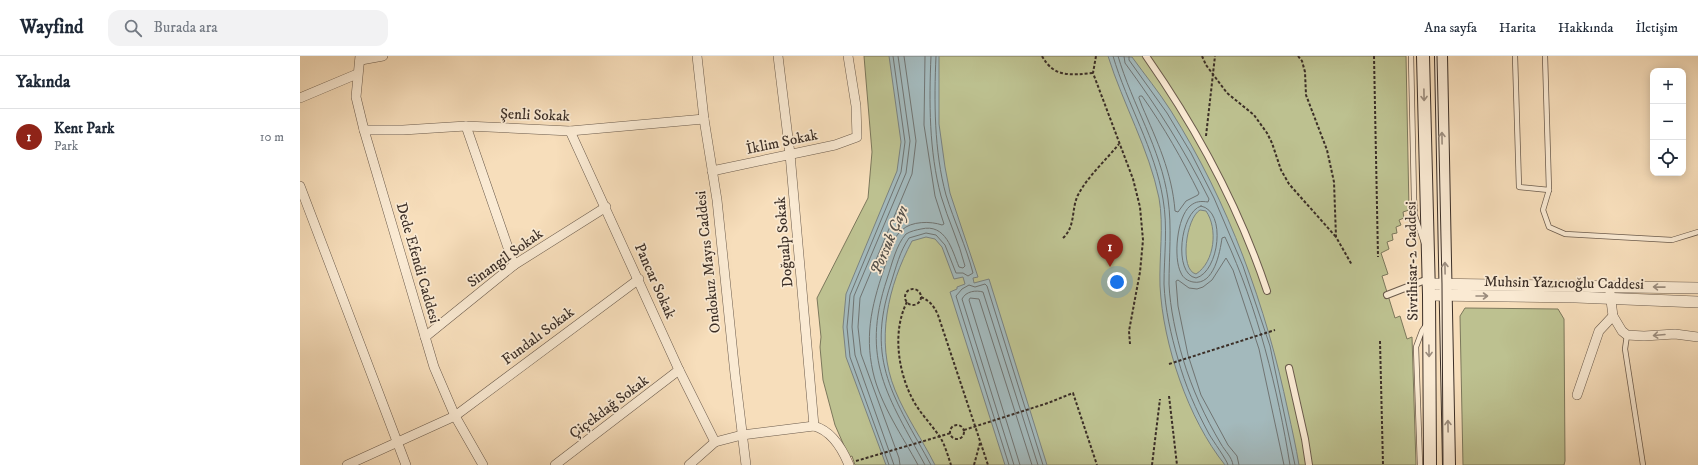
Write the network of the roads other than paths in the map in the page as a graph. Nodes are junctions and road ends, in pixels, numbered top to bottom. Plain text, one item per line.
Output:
1 (383, 56) edge
2 (697, 56) edge
3 (778, 56) edge
4 (848, 56) edge
5 (1146, 56) edge
6 (1411, 56) edge
7 (1423, 56) edge
8 (1441, 56) edge
9 (1515, 56) edge
10 (1545, 56) edge
11 (361, 58) edge
12 (357, 74) junction
13 (300, 98) edge
14 (704, 119) junction
15 (466, 126) junction
16 (364, 130) junction
17 (570, 131) junction
18 (790, 154) junction
19 (712, 171) junction
20 (300, 186) edge
21 (1549, 190) junction
22 (606, 206) junction
23 (1698, 232) edge
24 (1428, 254) junction
25 (514, 265) junction
26 (639, 279) junction
27 (1429, 286) junction
28 (1610, 286) junction
29 (1698, 288) edge
30 (1445, 290) junction
31 (1267, 291) dead end
32 (1387, 295) dead end
33 (1610, 298) junction
34 (1698, 302) edge
35 (1613, 316) junction
36 (1429, 321) junction
37 (1627, 335) junction
38 (425, 337) junction
39 (1698, 337) edge
40 (1289, 368) dead end
41 (679, 370) junction
42 (1577, 395) dead end
43 (455, 416) junction
44 (814, 426) junction
45 (742, 435) junction
46 (715, 442) junction
47 (397, 443) junction
48 (347, 465) edge
49 (406, 465) edge
50 (483, 465) edge
51 (555, 465) edge
52 (688, 465) edge
53 (746, 465) edge
54 (849, 465) edge
55 (1309, 465) edge
56 (1420, 465) edge
57 (1430, 465) edge
58 (1450, 465) edge
59 (1643, 465) edge

1 - 11 street
2 - 14 street, Ondokuz Mayıs Caddesi
3 - 18 street, Doğualp Sokak
4 - 18 street, İklim Sokak
5 - 31 street
6 - 24 lane
7 -> 24 main road, Sivrihisar-2 Caddesi
30 -> 8 main road
9 - 21 lane
10 - 21 lane
11 - 12 street, Dede Efendi Caddesi
12 - 13 street
12 - 16 street, Dede Efendi Caddesi
14 - 17 street, Şenli Sokak
14 - 19 street, Ondokuz Mayıs Caddesi
15 - 16 street, Şenli Sokak
15 - 17 street, Şenli Sokak
15 - 25 street
16 - 38 street, Dede Efendi Caddesi
17 - 22 street, Pancar Sokak
18 - 19 street, İklim Sokak
18 - 44 street, Doğualp Sokak
19 - 45 street, Ondokuz Mayıs Caddesi
20 - 47 street
21 - 23 lane
22 - 25 street, Sinangil Sokak
22 - 26 street, Pancar Sokak
24 - 27 main road, Sivrihisar-2 Caddesi
25 - 38 street, Sinangil Sokak
26 - 41 street, Pancar Sokak
26 - 43 street, Fundalı Sokak
27 - 30 street, Muhsin Yazıcıoğlu Caddesi
27 - 32 street
27 - 36 main road, Sivrihisar-2 Caddesi
29 -> 28 street
28 - 30 street
28 - 33 street
30 -> 33 street, Muhsin Yazıcıoğlu Caddesi
58 -> 30 main road
33 - 34 street, Muhsin Yazıcıoğlu Caddesi
33 - 35 street
35 - 37 street
35 - 42 street
36 - 56 lane
36 -> 57 main road, Sivrihisar-2 Caddesi
39 -> 37 street
37 - 59 lane
38 - 43 street, Dede Efendi Caddesi
40 - 55 street
41 - 46 street, Pancar Sokak
41 - 51 street, Çiçekdağ Sokak
43 - 47 street, Fundalı Sokak
43 - 50 street, Dede Efendi Caddesi
44 - 45 street
44 - 54 street
45 - 46 street
45 - 53 street, Ondokuz Mayıs Caddesi
46 - 52 street
47 - 48 street, Fundalı Sokak
47 - 49 street

